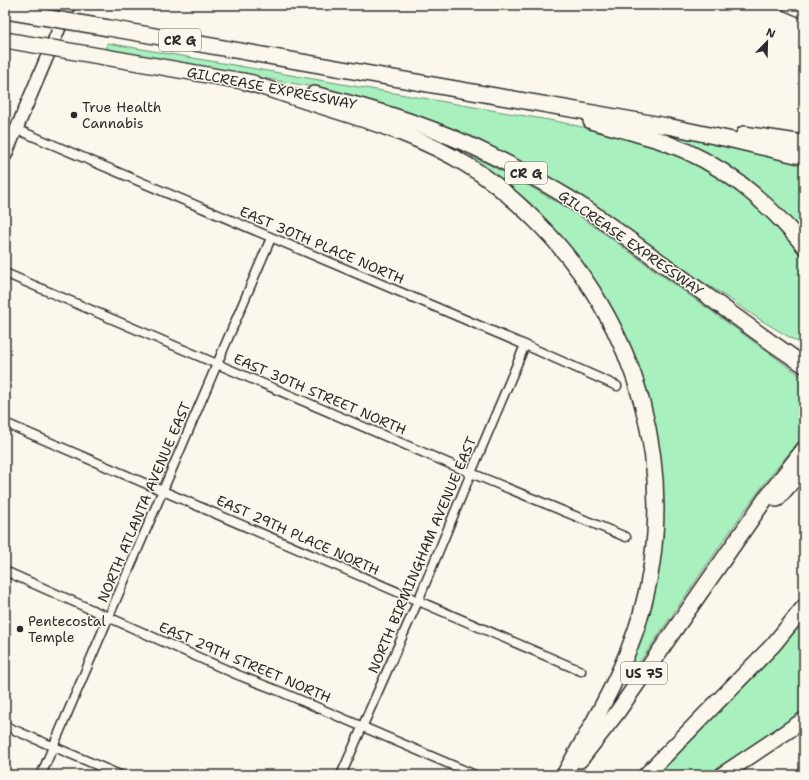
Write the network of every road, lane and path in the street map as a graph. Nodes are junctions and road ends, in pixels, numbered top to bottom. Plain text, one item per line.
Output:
1 (69, 5) edge
2 (783, 5) edge
3 (6, 11) edge
4 (804, 14) edge
5 (5, 40) edge
6 (243, 81) junction
7 (504, 97) junction
8 (561, 107) junction
9 (16, 129) junction
10 (804, 142) edge
11 (5, 156) edge
12 (804, 157) edge
13 (271, 238) junction
14 (804, 246) edge
15 (5, 273) edge
16 (772, 343) junction
17 (525, 345) junction
18 (804, 357) edge
19 (218, 364) junction
20 (804, 364) edge
21 (617, 386) dead end
22 (5, 423) edge
23 (804, 449) edge
24 (804, 468) edge
25 (471, 473) junction
26 (163, 490) junction
27 (626, 537) dead end
28 (718, 568) junction
29 (5, 570) edge
30 (418, 602) junction
31 (804, 607) edge
32 (109, 617) junction
33 (581, 671) dead end
34 (804, 720) edge
35 (804, 723) edge
36 (5, 726) edge
37 (362, 727) junction
38 (53, 747) junction
39 (741, 762) junction
40 (41, 775) edge
41 (120, 775) edge
42 (341, 775) edge
43 (475, 775) edge
44 (564, 775) edge
45 (568, 775) edge
46 (646, 775) edge
47 (722, 775) edge

1 - 9 main road
2 - 4 street
3 - 7 highway, CR G, bridge
5 - 6 highway, GILCREASE EXPRESSWAY / CR G, bridge
6 - 16 highway, GILCREASE EXPRESSWAY / CR G
6 - 44 highway
7 - 8 highway, CR G
7 - 14 highway
8 - 10 highway
8 - 12 highway, CR G
9 - 11 main road
9 - 13 street, EAST 30TH PLACE NORTH
13 - 17 street, EAST 30TH PLACE NORTH
13 - 19 street, NORTH ATLANTA AVENUE EAST
15 - 19 street, EAST 30TH STREET NORTH
16 - 18 highway
16 - 20 highway, GILCREASE EXPRESSWAY / CR G
17 - 21 street, EAST 30TH PLACE NORTH
17 - 25 street, NORTH BIRMINGHAM AVENUE EAST
19 - 25 street, EAST 30TH STREET NORTH
19 - 26 street, NORTH ATLANTA AVENUE EAST
22 - 26 street, EAST 29TH PLACE NORTH
23 - 28 highway, US 75
24 - 28 highway
25 - 27 street, EAST 30TH STREET NORTH
25 - 30 street, NORTH BIRMINGHAM AVENUE EAST
26 - 30 street, EAST 29TH PLACE NORTH
26 - 32 street, NORTH ATLANTA AVENUE EAST
28 - 45 highway, US 75
29 - 32 street, EAST 29TH STREET NORTH
30 - 33 street, EAST 29TH PLACE NORTH
30 - 37 street, NORTH BIRMINGHAM AVENUE EAST
31 - 46 highway
32 - 37 street, EAST 29TH STREET NORTH
32 - 38 street, NORTH ATLANTA AVENUE EAST
34 - 39 highway
35 - 39 highway
36 - 38 street
37 - 42 street, NORTH BIRMINGHAM AVENUE EAST
37 - 43 street, EAST 29TH STREET NORTH
38 - 40 street, NORTH ATLANTA AVENUE EAST
38 - 41 street
39 - 47 highway

